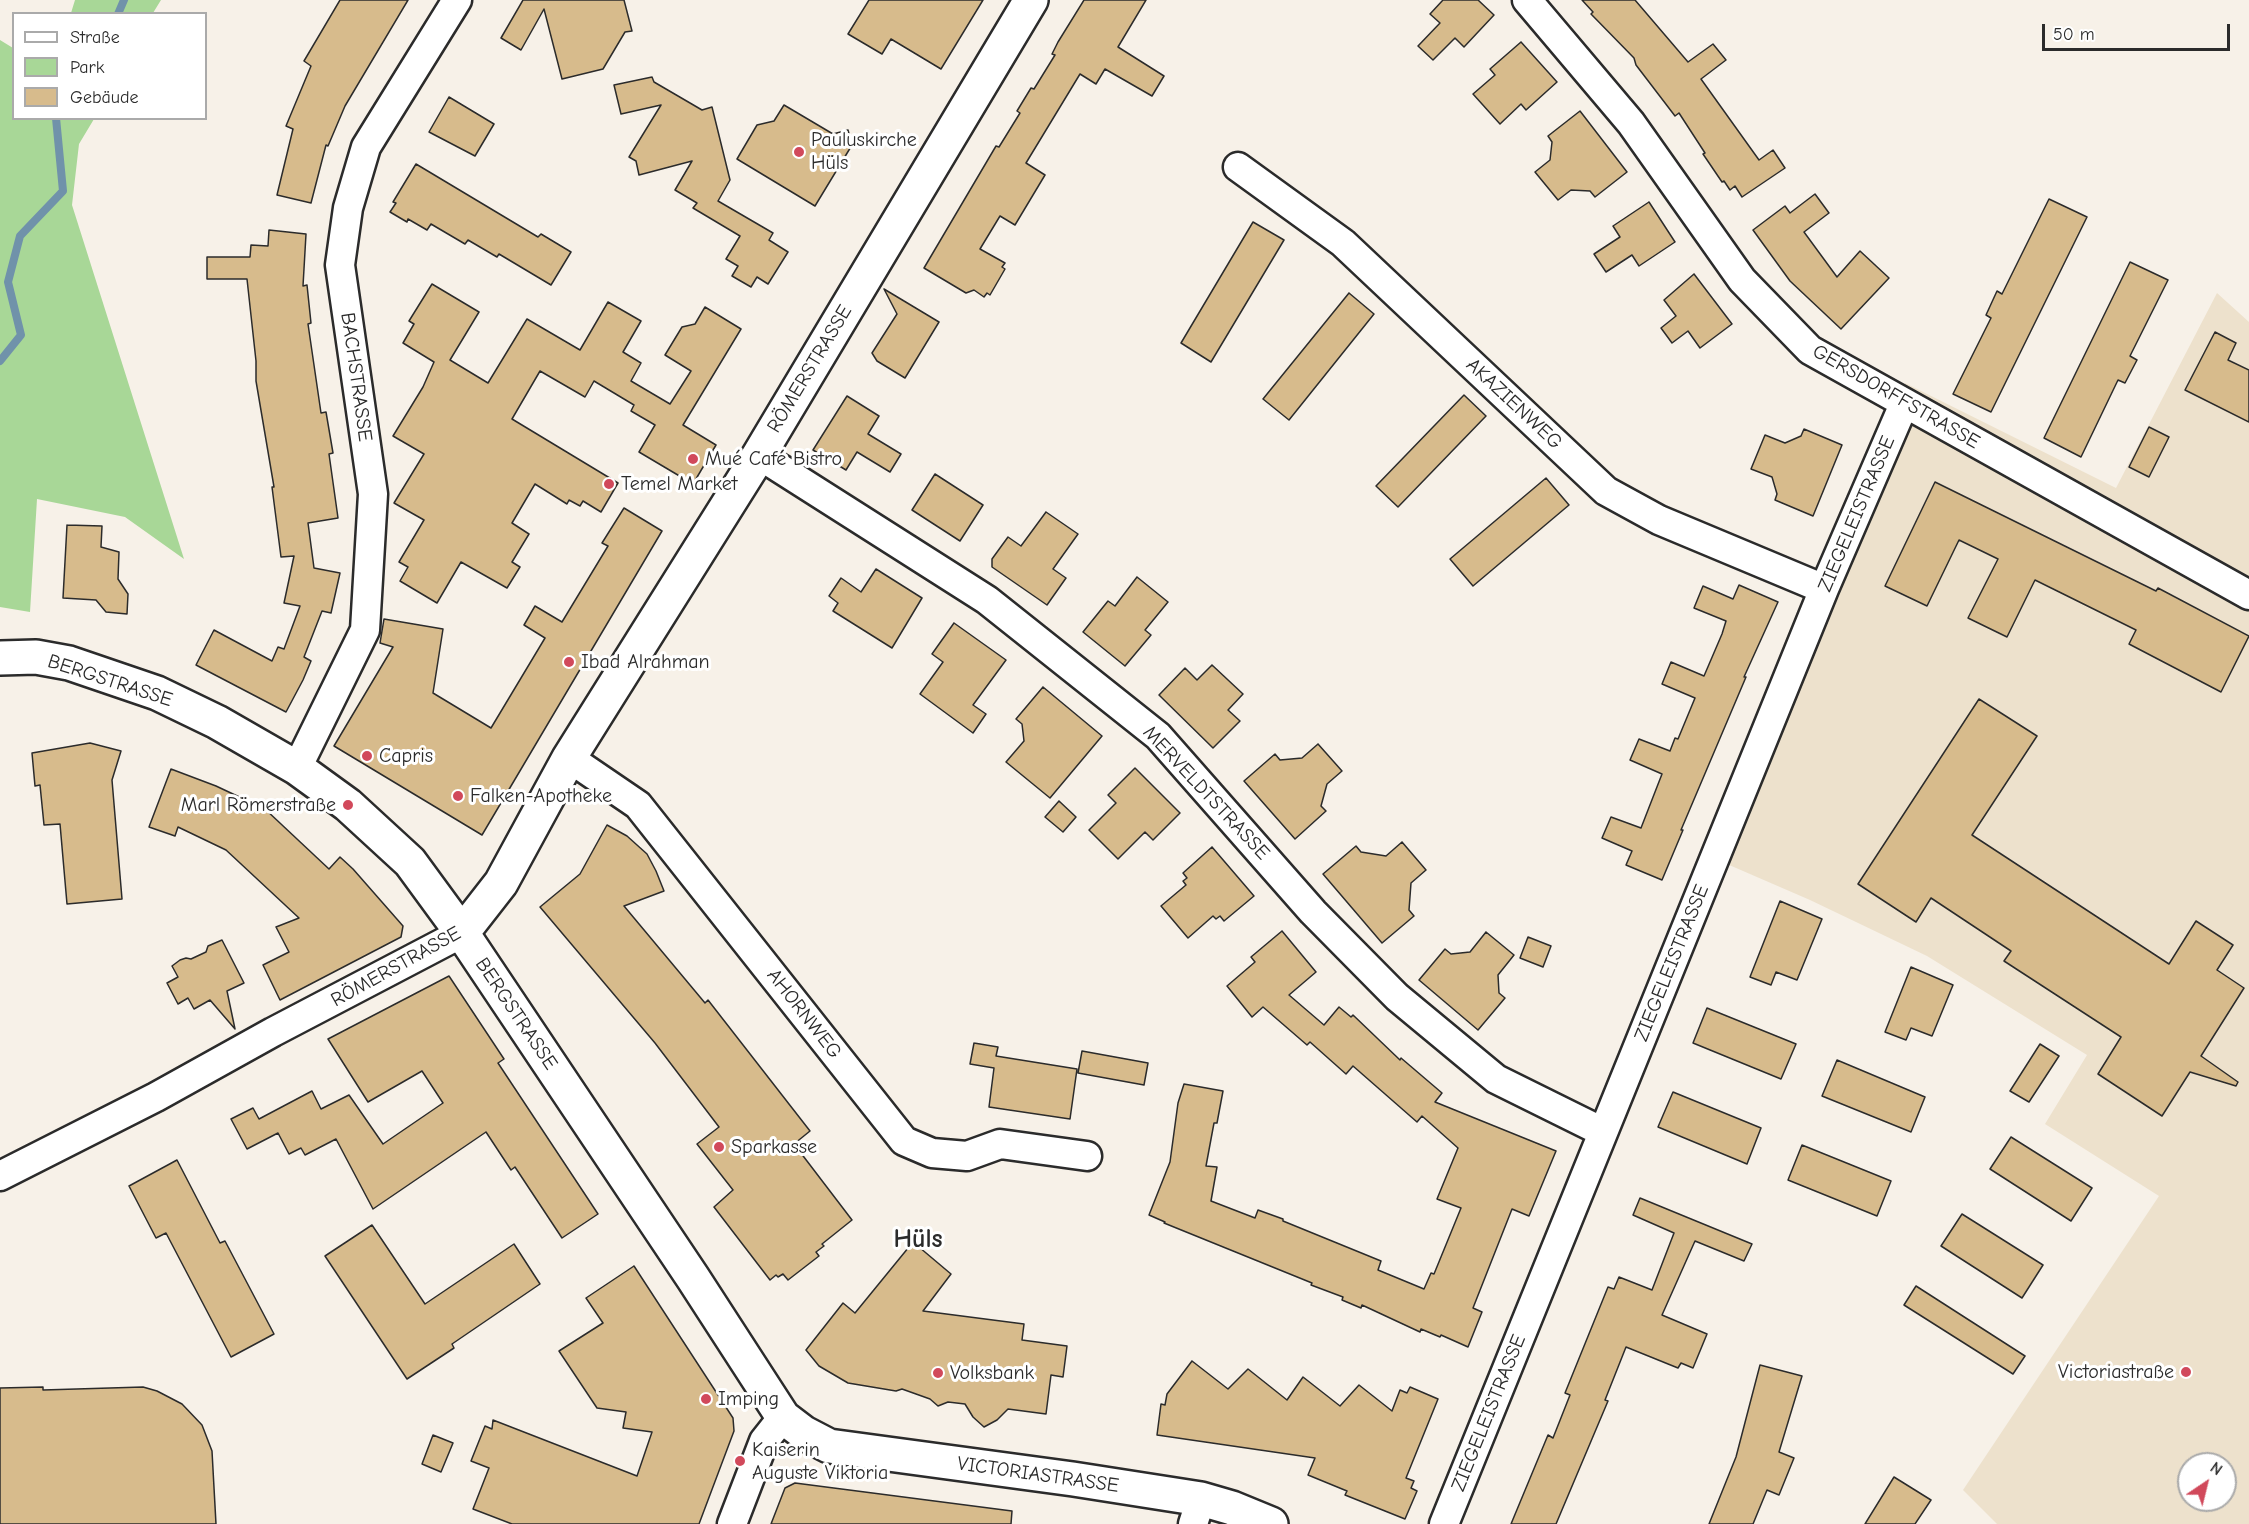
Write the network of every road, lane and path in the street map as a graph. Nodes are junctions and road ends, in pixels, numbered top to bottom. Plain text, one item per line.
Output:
1 (457, 0) edge
2 (1031, 0) edge
3 (1527, 0) edge
4 (1238, 167) dead end
5 (1904, 404) junction
6 (759, 455) junction
7 (1824, 589) junction
8 (2249, 595) edge
9 (0, 658) edge
10 (569, 758) junction
11 (297, 768) junction
12 (462, 933) junction
13 (1603, 1132) junction
14 (1087, 1156) dead end
15 (0, 1176) edge
16 (794, 1425) junction
17 (1197, 1512) edge
18 (732, 1524) edge
19 (1271, 1524) edge
20 (1444, 1524) edge

1 - 11 street, BACHSTRASSE
2 - 6 main road, RÖMERSTRASSE
3 - 5 street, GERSDORFFSTRASSE
4 - 7 street, AKAZIENWEG
5 - 7 street, ZIEGELEISTRASSE
5 - 8 street, GERSDORFFSTRASSE
6 - 10 main road, RÖMERSTRASSE
6 - 13 street, MERVELDTSTRASSE
7 - 13 street, ZIEGELEISTRASSE
9 - 11 main road, BERGSTRASSE
10 - 12 main road, RÖMERSTRASSE
10 - 14 street, AHORNWEG
11 - 12 main road, BERGSTRASSE
12 - 15 street, RÖMERSTRASSE
12 - 16 main road, BERGSTRASSE
13 - 20 street, ZIEGELEISTRASSE
16 - 17 main road, VICTORIASTRASSE
16 - 18 street
17 - 19 main road, VICTORIASTRASSE

